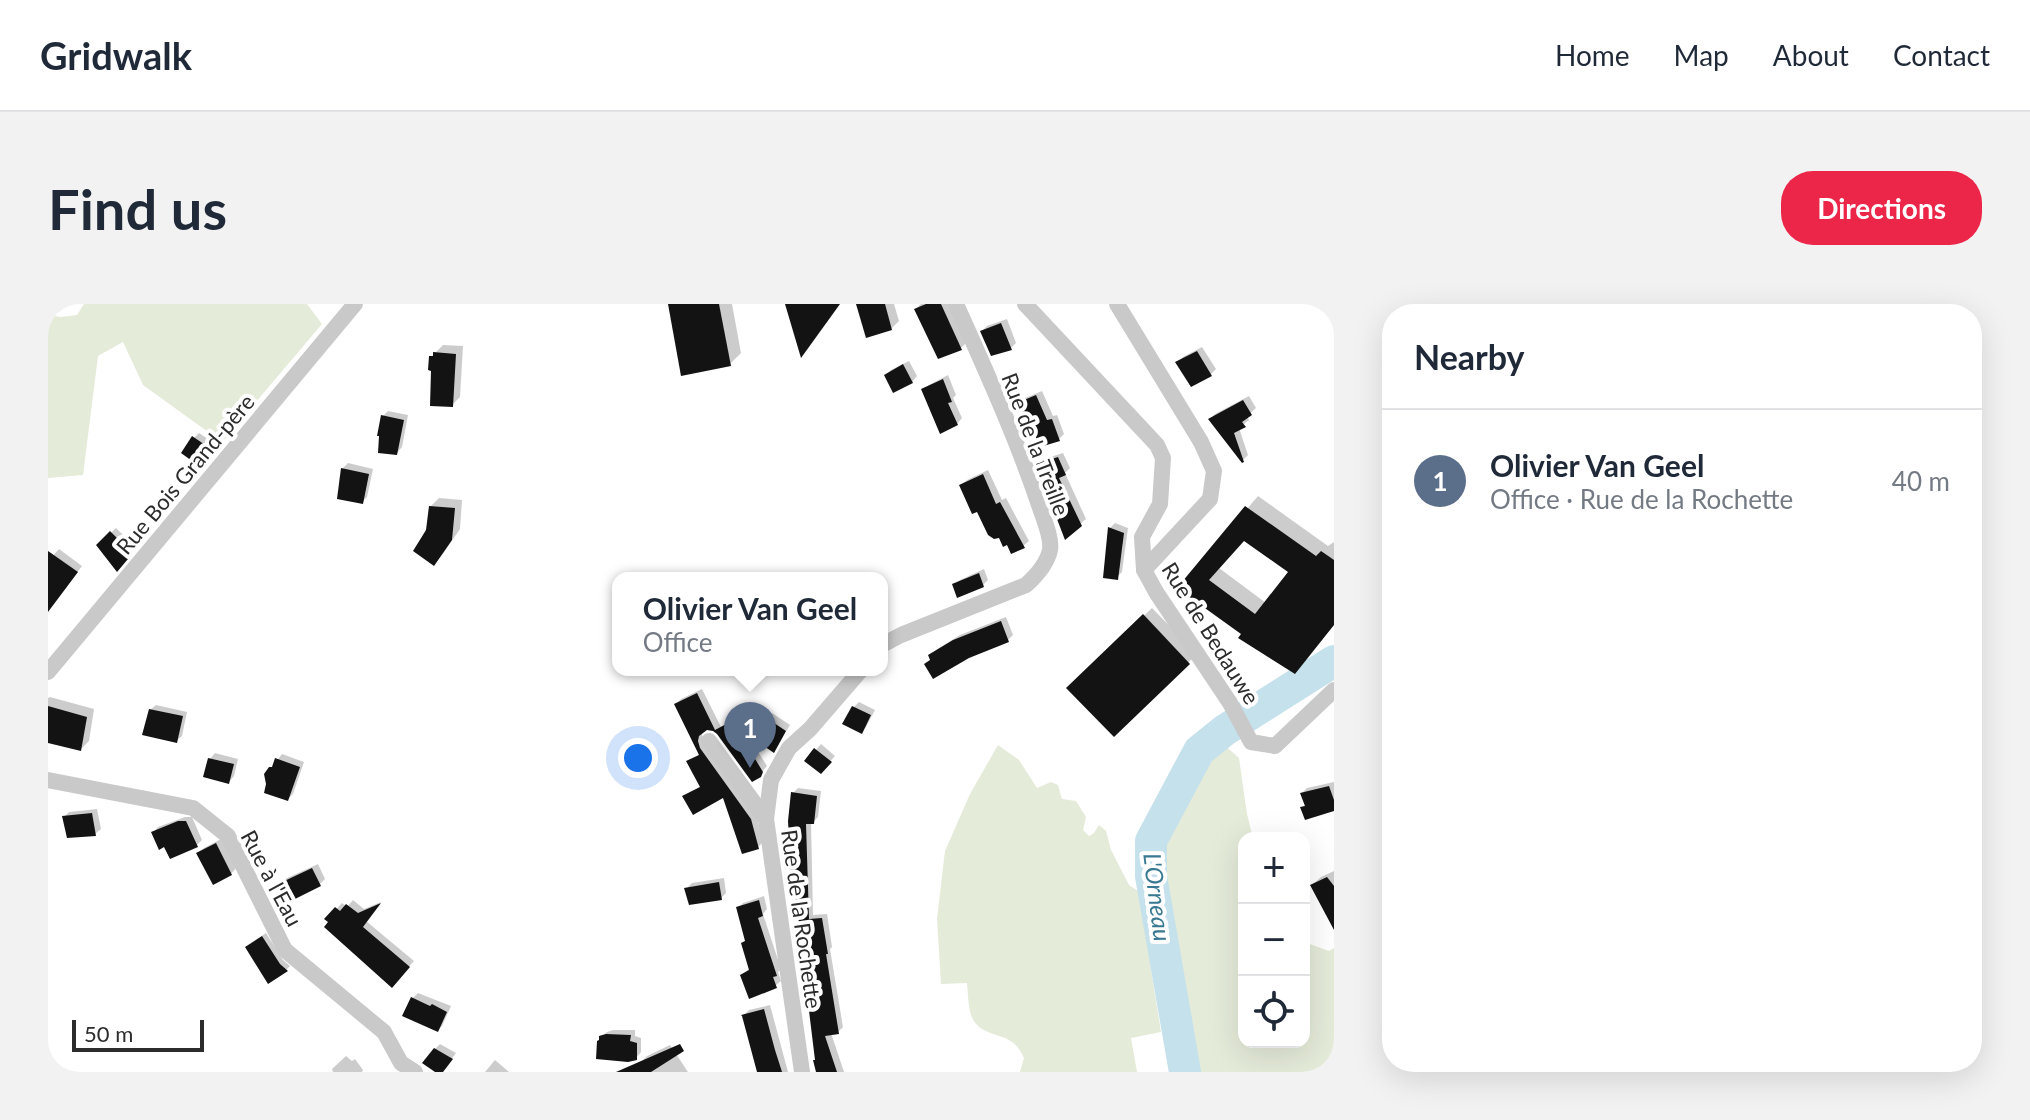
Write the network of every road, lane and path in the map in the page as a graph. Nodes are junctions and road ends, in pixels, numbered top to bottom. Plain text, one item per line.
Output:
1 (355, 304) edge
2 (956, 304) edge
3 (1025, 304) edge
4 (1117, 304) edge
5 (1144, 570) junction
6 (888, 642) edge
7 (48, 672) edge
8 (856, 676) edge
9 (1334, 690) edge
10 (709, 741) dead end
11 (48, 780) edge
12 (766, 819) junction
13 (415, 1072) edge
14 (802, 1072) edge

1 - 7 street, Rue Bois Grand-père
2 - 6 street, Rue de la Treille
3 - 5 street, Rue de Bedauwe
4 - 5 street
5 - 9 street, Rue de Bedauwe
8 - 12 street
10 - 12 street, Rue de la Rochette
11 - 13 street, Rue à l'Eau
12 - 14 street, Rue de la Rochette

